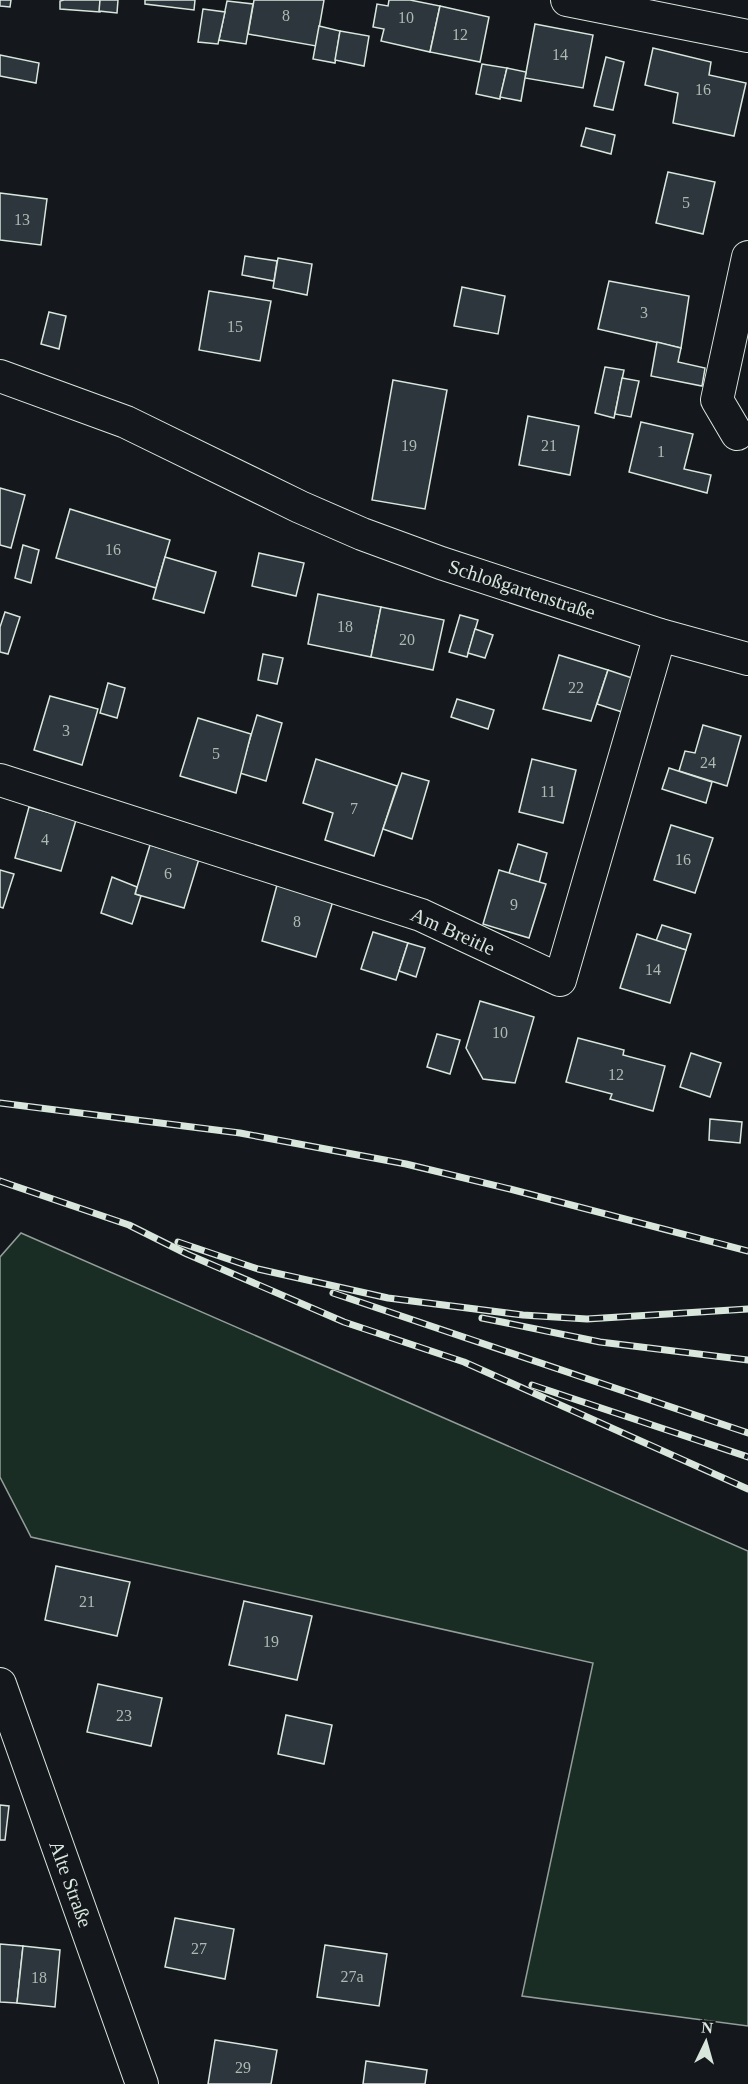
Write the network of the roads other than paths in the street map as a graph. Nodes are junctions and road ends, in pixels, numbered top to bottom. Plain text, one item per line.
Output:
1 (567, 0) edge
2 (748, 36) edge
3 (748, 257) edge
4 (0, 376) edge
5 (737, 434) dead end
6 (660, 635) junction
7 (748, 659) edge
8 (0, 780) edge
9 (0, 1684) edge
10 (142, 2084) edge

1 - 2 street
3 - 5 street
4 - 6 street, Schloßgartenstraße
6 - 7 street, Schloßgartenstraße
6 - 8 street, Am Breitle
9 - 10 street, Alte Straße

